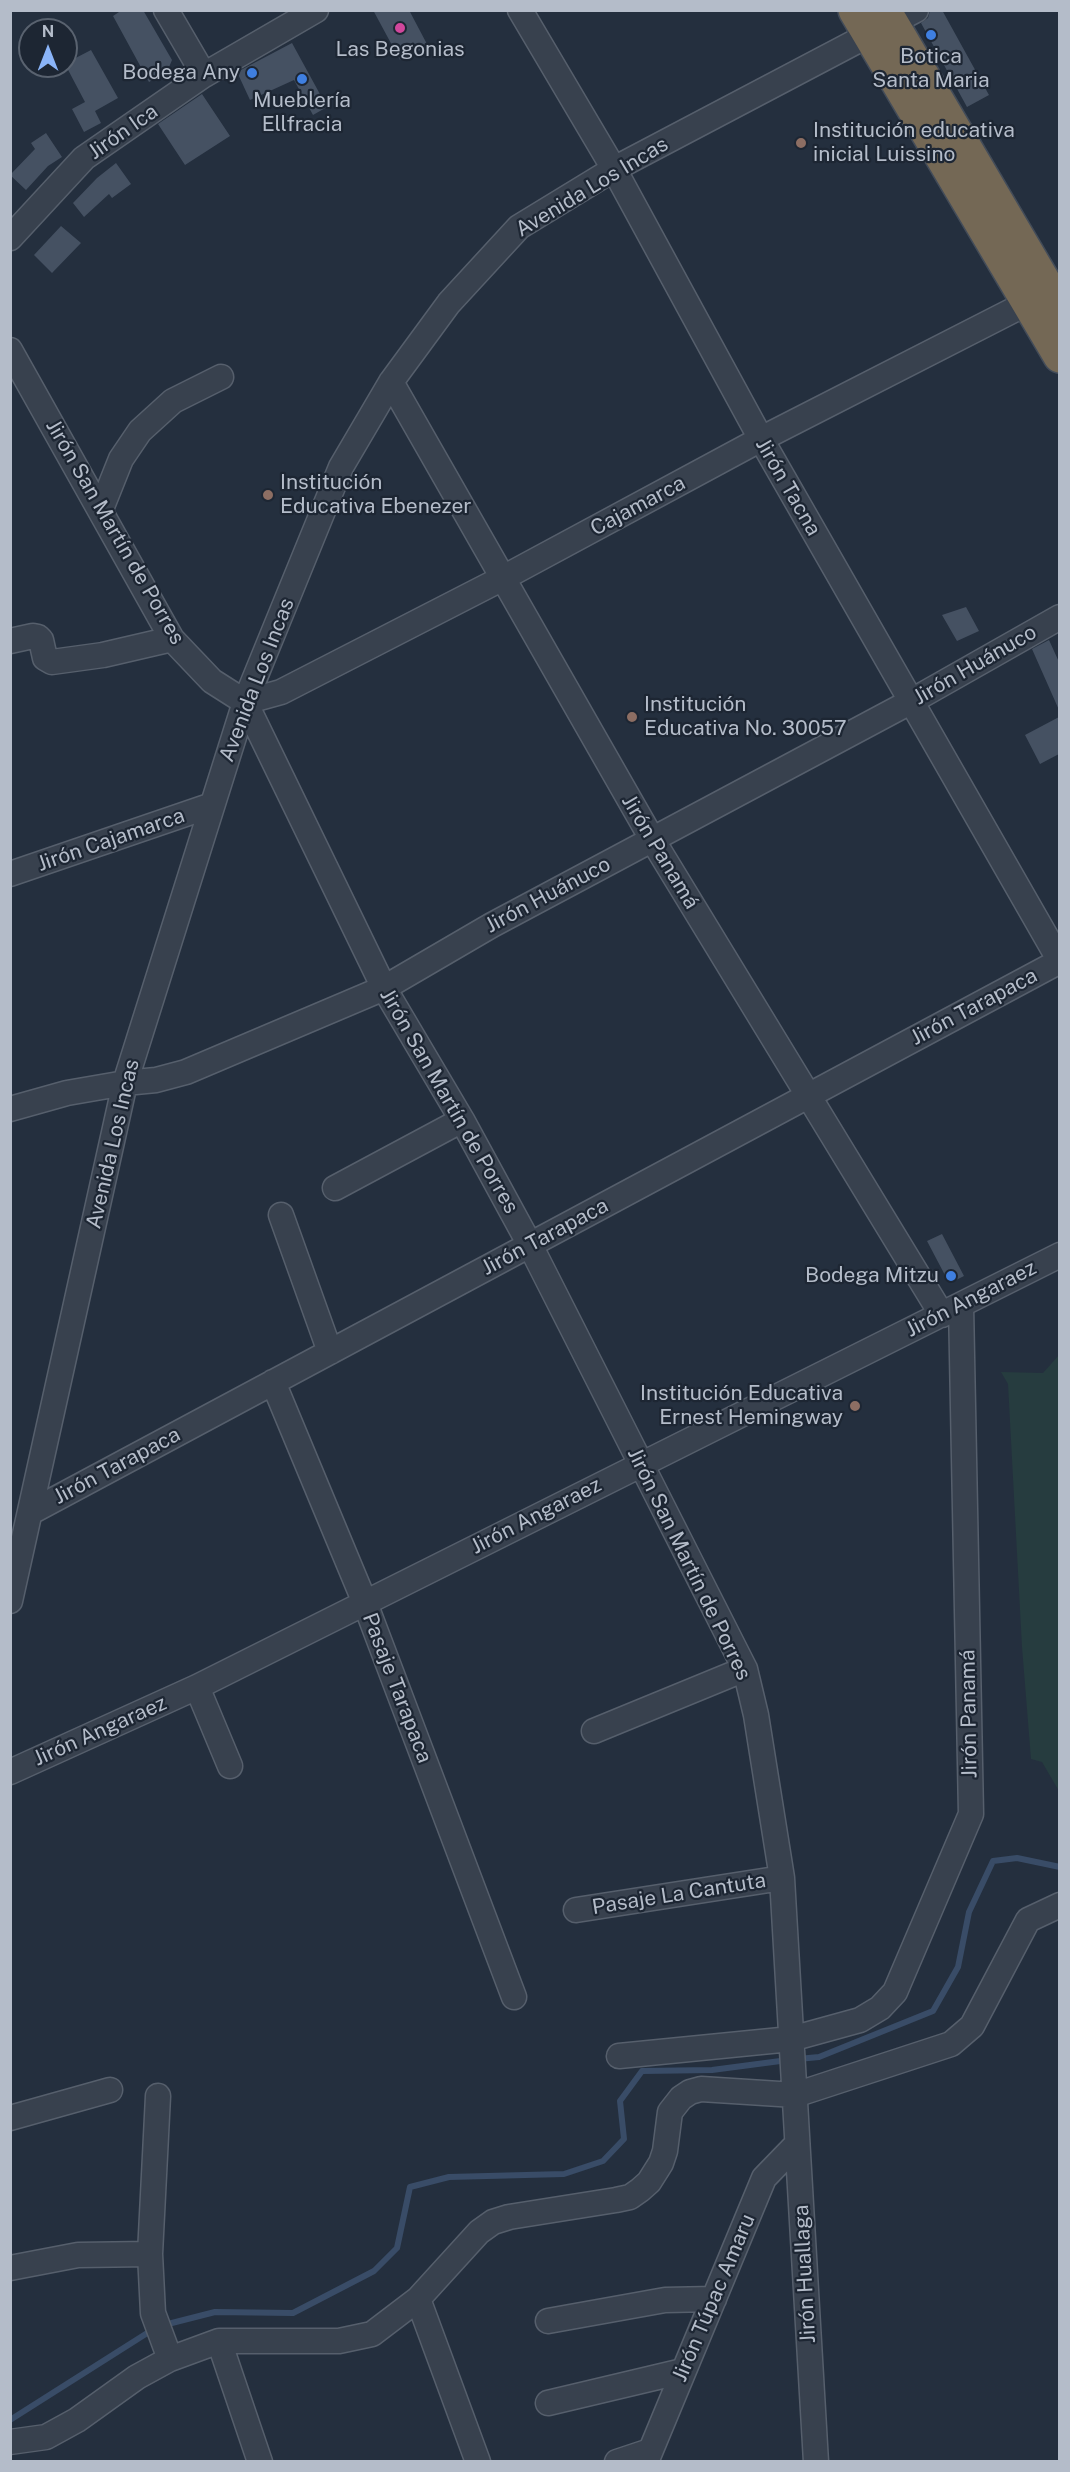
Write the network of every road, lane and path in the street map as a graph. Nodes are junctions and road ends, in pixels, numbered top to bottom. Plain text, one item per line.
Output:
1 (166, 10) edge
2 (316, 10) edge
3 (520, 10) edge
4 (883, 18) edge
5 (204, 75) junction
6 (614, 169) junction
7 (10, 238) edge
8 (1049, 298) edge
9 (10, 350) edge
10 (1059, 356) edge
11 (221, 376) dead end
12 (391, 382) junction
13 (761, 439) junction
14 (101, 509) junction
15 (503, 578) junction
16 (1059, 617) edge
17 (172, 639) junction
18 (10, 641) edge
19 (245, 702) junction
20 (910, 702) junction
21 (212, 805) junction
22 (652, 839) junction
23 (10, 874) edge
24 (1059, 961) edge
25 (384, 988) junction
26 (125, 1083) junction
27 (808, 1096) junction
28 (10, 1109) edge
29 (462, 1120) junction
30 (335, 1188) dead end
31 (281, 1215) dead end
32 (530, 1245) junction
33 (1059, 1255) edge
34 (951, 1310) junction
35 (330, 1352) junction
36 (273, 1382) junction
37 (640, 1464) junction
38 (31, 1512) junction
39 (10, 1600) edge
40 (365, 1603) junction
41 (745, 1669) junction
42 (196, 1687) junction
43 (594, 1731) dead end
44 (230, 1766) dead end
45 (10, 1772) edge
46 (782, 1878) junction
47 (1059, 1905) edge
48 (576, 1910) dead end
49 (514, 1997) dead end
50 (791, 2042) junction
51 (619, 2056) dead end
52 (110, 2090) dead end
53 (794, 2091) junction
54 (158, 2096) dead end
55 (10, 2118) edge
56 (797, 2144) junction
57 (150, 2254) junction
58 (10, 2268) edge
59 (714, 2299) junction
60 (418, 2300) junction
61 (548, 2321) dead end
62 (219, 2341) junction
63 (170, 2359) junction
64 (683, 2371) junction
65 (548, 2403) dead end
66 (10, 2442) edge
67 (648, 2456) edge
68 (260, 2462) edge
69 (478, 2462) edge
70 (617, 2462) edge
71 (816, 2462) edge

1 - 5 street
2 - 5 street, Jirón Ica
3 - 6 street, Jirón Tacna
4 - 6 street, Avenida Los Incas
4 - 8 highway
5 - 7 street, Jirón Ica
6 - 12 street, Avenida Los Incas
6 - 13 street, Jirón Tacna
8 - 10 highway
8 - 13 street, Cajamarca
9 - 14 street, Jirón San Martín de Porres
11 - 14 street
12 - 15 street, Jirón Panamá
12 - 19 street, Avenida Los Incas
13 - 15 street, Cajamarca
13 - 20 street, Jirón Tacna
14 - 17 street, Jirón San Martín de Porres
15 - 19 street, Cajamarca
15 - 22 street, Jirón Panamá
16 - 20 street, Jirón Huánuco
17 - 18 street
17 - 19 street, Jirón San Martín de Porres
19 - 21 street, Avenida Los Incas
19 - 25 street, Jirón San Martín de Porres
20 - 22 street, Jirón Huánuco
20 - 24 street, Jirón Tacna
21 - 23 street, Jirón Cajamarca
21 - 26 street, Avenida Los Incas
22 - 25 street, Jirón Huánuco
22 - 27 street, Jirón Panamá
24 - 27 street, Jirón Tarapaca
25 - 26 street, Jirón Huánuco
25 - 29 street, Jirón San Martín de Porres
26 - 28 street, Jirón Huánuco
26 - 38 street, Avenida Los Incas
27 - 32 street, Jirón Tarapaca
27 - 34 street, Jirón Panamá
29 - 30 street
29 - 32 street, Jirón San Martín de Porres
31 - 35 street
32 - 35 street, Jirón Tarapaca
32 - 37 street, Jirón San Martín de Porres
33 - 34 street, Jirón Angaraez
34 - 37 street, Jirón Angaraez
34 - 50 street, Jirón Panamá
35 - 36 street, Jirón Tarapaca
36 - 38 street, Jirón Tarapaca
36 - 40 street, Pasaje Tarapaca
37 - 40 street, Jirón Angaraez
37 - 41 street, Jirón San Martín de Porres
38 - 39 street, Avenida Los Incas
40 - 42 street, Jirón Angaraez
40 - 49 street, Pasaje Tarapaca
41 - 43 street
41 - 46 street, Jirón San Martín de Porres
42 - 44 street
42 - 45 street, Jirón Angaraez
46 - 48 street, Pasaje La Cantuta
46 - 50 street, Jirón San Martín de Porres
47 - 53 street
50 - 51 street, Jirón Panamá
50 - 53 street, Jirón San Martín de Porres
52 - 55 street
53 - 56 street, Jirón Huallaga
53 - 60 street
54 - 57 street
56 - 59 street, Jirón Túpac Amaru
56 - 71 street, Jirón Huallaga
57 - 58 street
57 - 63 street
59 - 61 street
59 - 64 street, Jirón Túpac Amaru
60 - 62 street
60 - 69 street
62 - 63 street
62 - 68 street
63 - 66 street
64 - 65 street
64 - 67 street, Jirón Túpac Amaru
67 - 70 street

